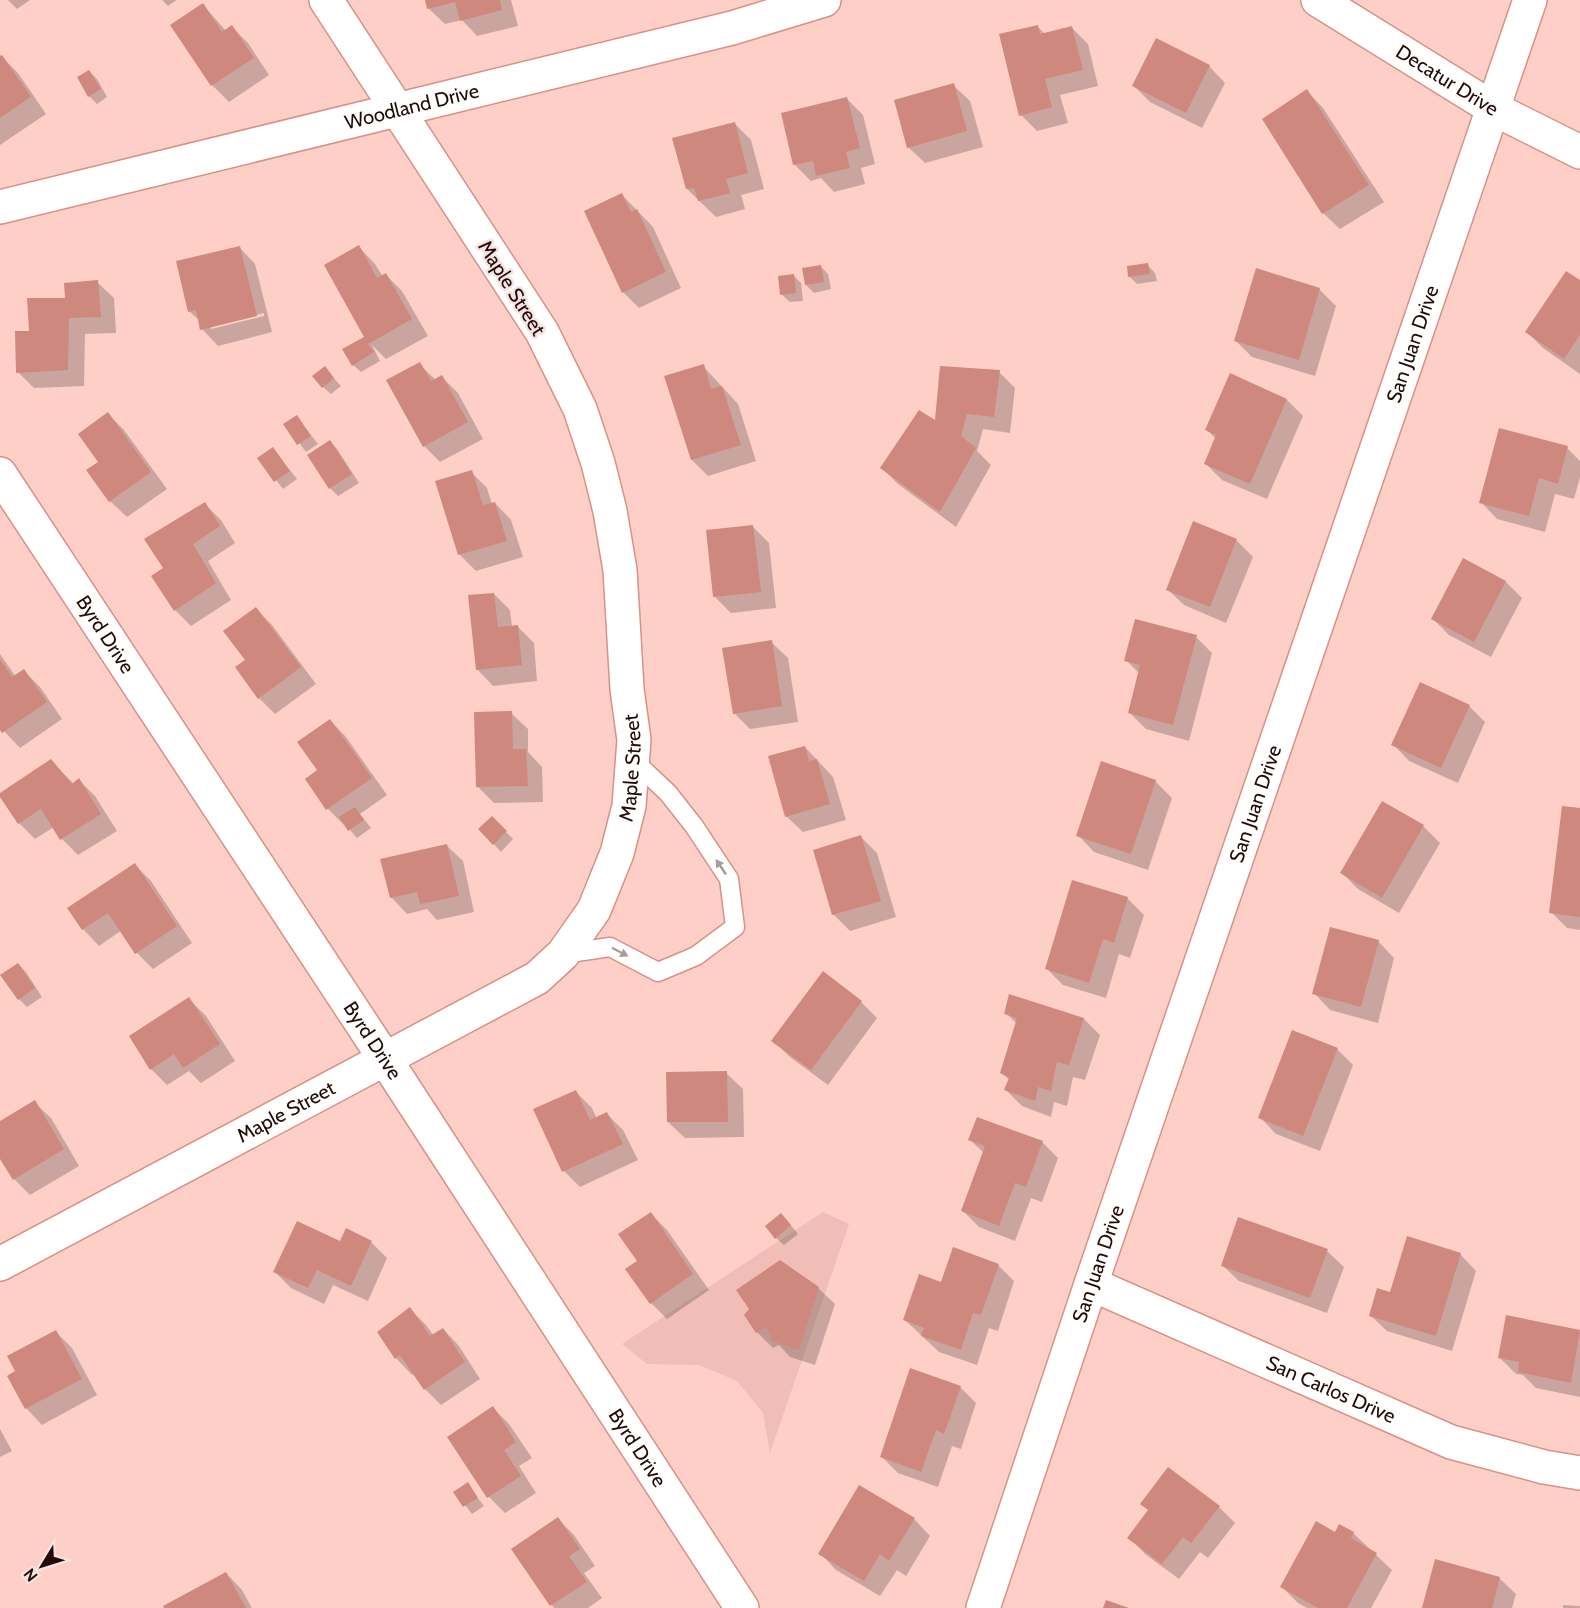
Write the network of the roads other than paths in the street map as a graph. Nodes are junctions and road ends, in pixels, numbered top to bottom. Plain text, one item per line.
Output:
1 (326, 0) edge
2 (824, 0) edge
3 (1318, 0) edge
4 (1530, 0) edge
5 (1494, 109) junction
6 (399, 110) junction
7 (1580, 152) edge
8 (0, 207) edge
9 (0, 474) edge
10 (633, 760) junction
11 (563, 954) junction
12 (385, 1059) junction
13 (0, 1264) edge
14 (1091, 1284) junction
15 (1580, 1473) edge
16 (742, 1608) edge
17 (983, 1608) edge

1 - 6 street, Maple Street
2 - 6 street, Woodland Drive
3 - 5 street, Decatur Drive
4 - 5 street, San Juan Drive
5 - 7 street, Decatur Drive
5 - 14 street, San Juan Drive
6 - 8 street, Woodland Drive
6 - 10 street, Maple Street
9 - 12 street, Byrd Drive
10 - 11 street, Maple Street
11 -> 10 lane
11 - 12 street, Maple Street
12 - 13 street, Maple Street
12 - 16 street, Byrd Drive
14 - 15 street, San Carlos Drive
14 - 17 street, San Juan Drive

